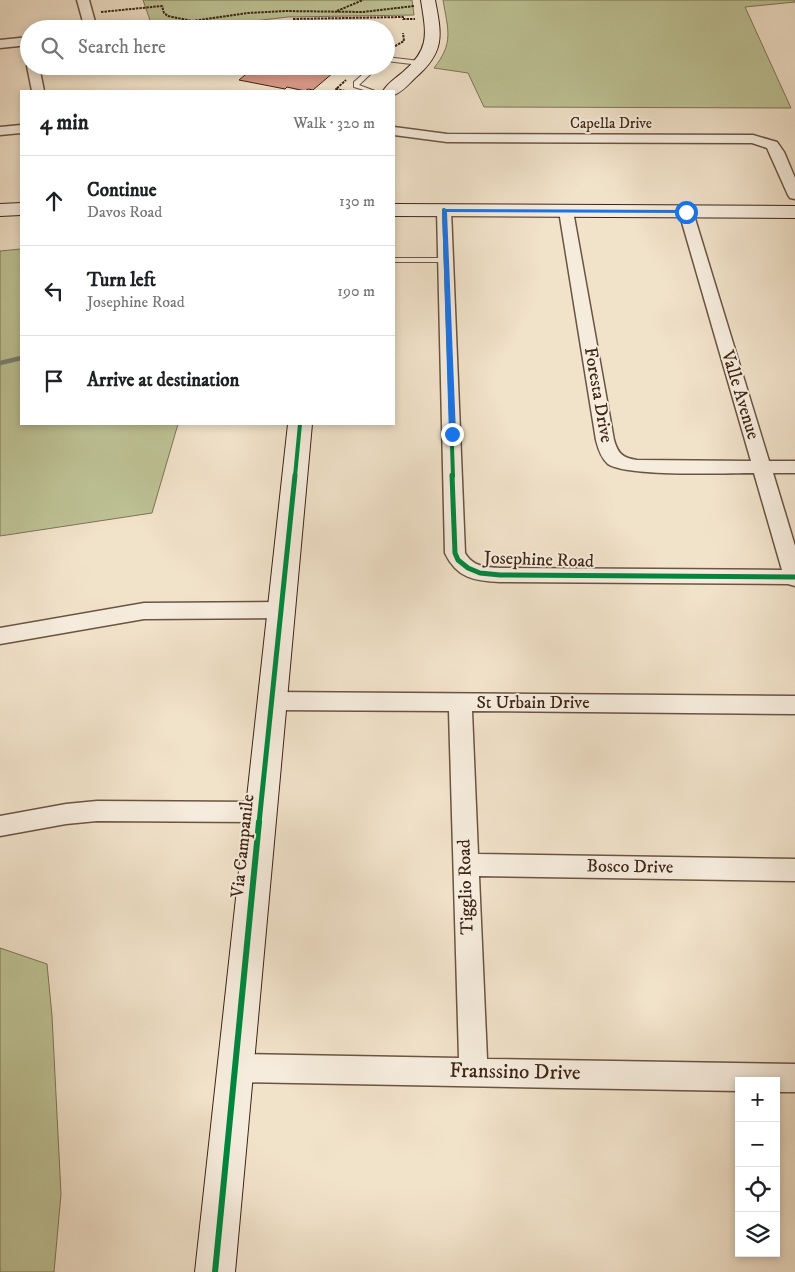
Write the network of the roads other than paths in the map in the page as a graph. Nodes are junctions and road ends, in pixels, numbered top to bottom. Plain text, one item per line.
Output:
1 (83, 0) edge
2 (421, 3) edge
3 (89, 20) edge
4 (20, 43) edge
5 (0, 44) edge
6 (395, 60) edge
7 (420, 63) junction
8 (35, 75) edge
9 (365, 75) edge
10 (38, 90) edge
11 (369, 90) edge
12 (392, 90) edge
13 (20, 128) edge
14 (0, 131) edge
15 (395, 131) edge
16 (795, 195) edge
17 (20, 209) edge
18 (0, 210) edge
19 (395, 210) edge
20 (444, 210) junction
21 (566, 211) junction
22 (686, 212) junction
23 (795, 212) edge
24 (395, 260) edge
25 (446, 260) junction
26 (300, 425) edge
27 (762, 467) junction
28 (795, 467) edge
29 (795, 578) edge
30 (281, 610) junction
31 (0, 636) edge
32 (272, 701) junction
33 (460, 703) junction
34 (795, 705) edge
35 (260, 812) junction
36 (0, 826) edge
37 (465, 865) junction
38 (795, 870) edge
39 (235, 1068) junction
40 (473, 1071) junction
41 (795, 1078) edge
42 (215, 1272) edge

1 - 3 street
2 - 7 street
4 - 5 street
6 - 7 lane
7 - 12 street
8 - 10 street
9 - 11 lane
13 - 14 street
15 - 16 street, Capella Drive
17 - 18 street
19 - 20 street
20 - 21 street
20 - 25 street, Josephine Road
21 - 22 street
21 - 27 street, Foresta Drive
22 - 23 street
22 - 27 street, Valle Avenue
24 - 25 lane
25 - 29 street, Josephine Road
26 - 30 street, Via Campanile
27 - 28 street
27 - 29 street, Valle Avenue
30 - 31 street
30 - 32 street, Via Campanile
32 - 33 street, St Urbain Drive
32 - 35 street, Via Campanile
33 - 34 street, St Urbain Drive
33 - 37 street, Tigglio Road
35 - 36 street
35 - 39 street, Via Campanile
37 - 38 street, Bosco Drive
37 - 40 street, Tigglio Road
39 - 40 street, Franssino Drive
39 - 42 street, Via Campanile
40 - 41 street, Franssino Drive

